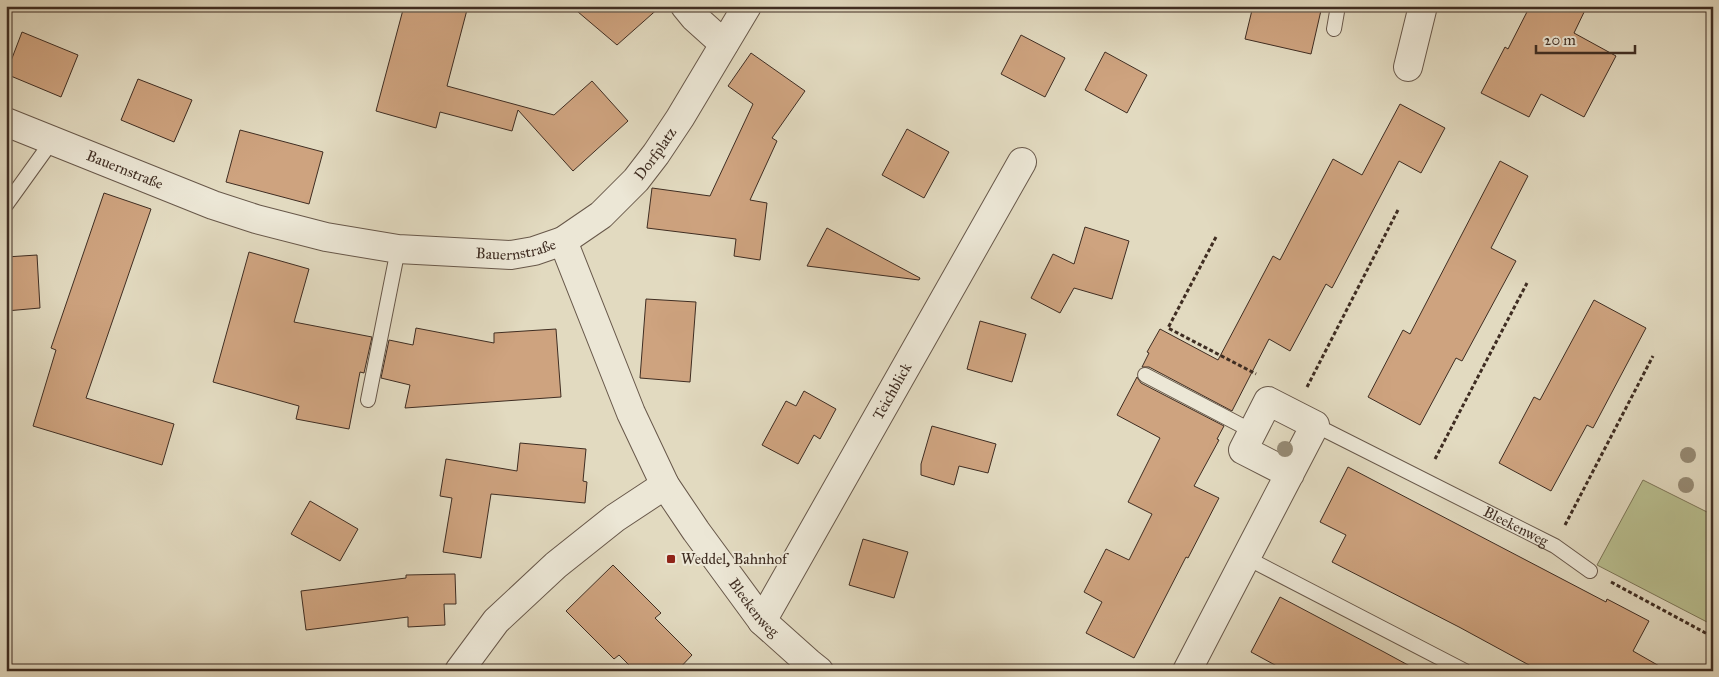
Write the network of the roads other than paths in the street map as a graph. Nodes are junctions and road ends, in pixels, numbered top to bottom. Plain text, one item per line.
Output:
1 (686, 6) edge
2 (747, 6) edge
3 (1338, 6) edge
4 (1423, 6) edge
5 (1334, 29) dead end
6 (724, 44) junction
7 (1408, 67) dead end
8 (6, 122) edge
9 (52, 141) junction
10 (1022, 162) dead end
11 (6, 205) edge
12 (563, 241) junction
13 (398, 249) junction
14 (1145, 376) dead end
15 (368, 400) dead end
16 (1304, 419) junction
17 (1252, 432) junction
18 (1290, 474) junction
19 (665, 485) junction
20 (1247, 558) junction
21 (1590, 572) road end
22 (762, 621) junction
23 (459, 671) edge
24 (819, 671) edge
25 (1187, 671) edge
26 (1465, 671) edge

1 - 6 street
2 - 6 street, Dorfplatz
3 - 5 lane
4 - 7 street
6 - 12 street, Dorfplatz
8 - 9 street, Bauernstraße
9 - 11 lane
9 - 13 street, Bauernstraße
10 - 22 street, Teichblick
12 - 13 street, Bauernstraße
12 - 19 street, Bauernstraße
13 - 15 lane
14 - 17 lane
16 - 17 street, Bleekenweg
16 - 18 street
16 - 21 lane, Bleekenweg
17 - 18 street
18 - 20 street
19 - 22 street, Bleekenweg
19 - 23 street
20 - 25 street
20 - 26 lane
22 - 24 street, Bleekenweg

